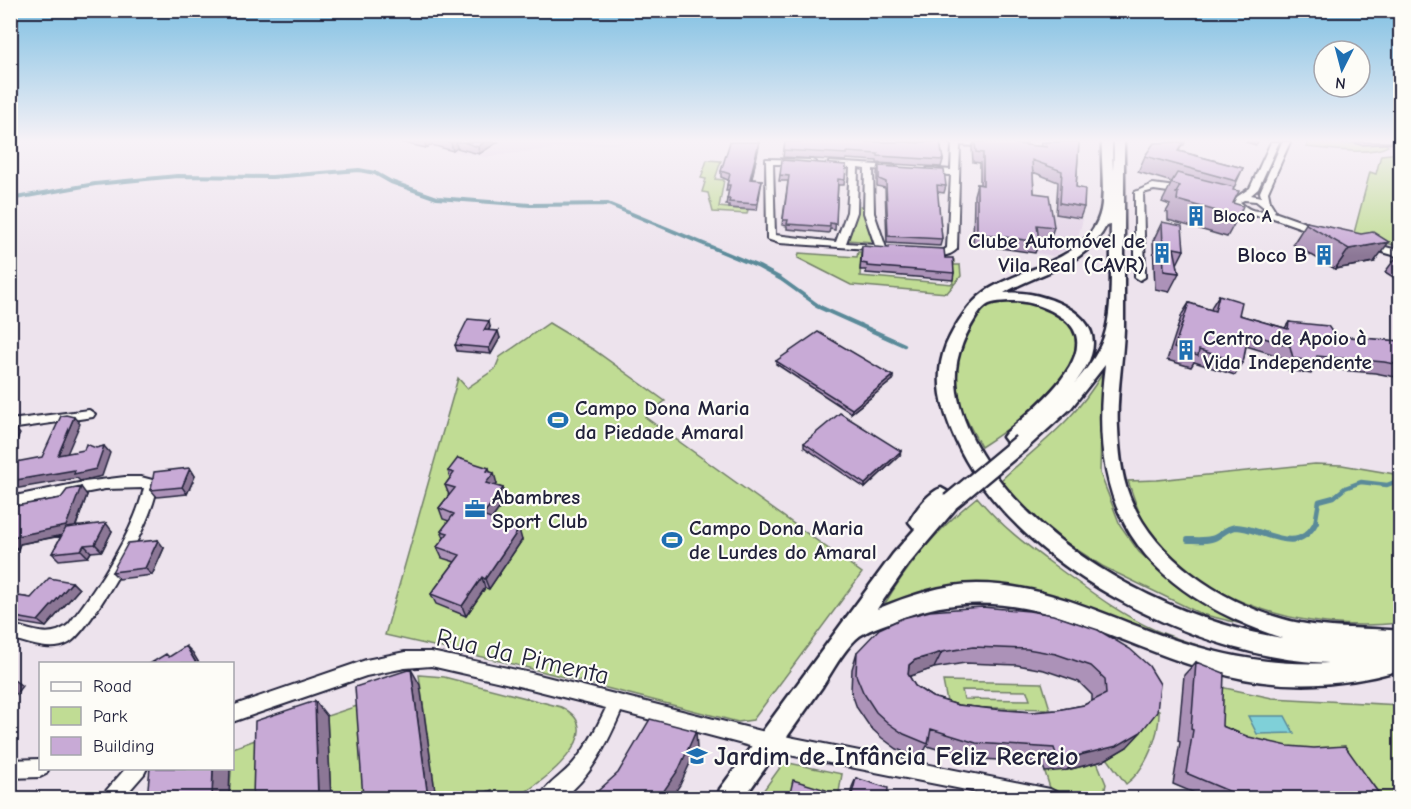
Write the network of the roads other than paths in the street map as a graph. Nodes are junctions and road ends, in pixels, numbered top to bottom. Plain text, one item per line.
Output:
1 (769, 180) edge
2 (853, 180) edge
3 (869, 180) edge
4 (955, 180) edge
5 (1106, 180) edge
6 (1118, 180) edge
7 (1258, 180) edge
8 (1269, 180) edge
9 (1190, 193) edge
10 (1240, 201) junction
11 (1226, 203) edge
12 (1266, 208) junction
13 (1106, 213) junction
14 (1331, 234) edge
15 (1355, 241) edge
16 (840, 245) junction
17 (921, 251) edge
18 (1401, 254) edge
19 (1140, 277) dead end
20 (976, 310) junction
21 (1116, 319) junction
22 (1092, 370) junction
23 (89, 414) dead end
24 (10, 425) edge
25 (1017, 440) junction
26 (10, 502) edge
27 (10, 631) edge
28 (849, 631) junction
29 (1401, 641) edge
30 (1401, 651) edge
31 (1401, 660) edge
32 (617, 703) junction
33 (234, 713) edge
34 (769, 742) junction
35 (39, 768) edge
36 (10, 769) edge
37 (136, 770) edge
38 (111, 798) edge
39 (549, 798) edge
40 (729, 798) edge
41 (1050, 798) edge

1 - 16 street
2 - 16 street
3 - 16 street
4 - 17 street
5 - 13 main road
6 - 21 main road
7 - 10 street
8 - 12 street
9 - 19 street
10 - 11 street
10 - 12 street
10 - 12 street
12 - 14 street
13 - 20 main road
13 - 22 main road
15 - 18 street
20 - 25 main road
20 - 30 main road
21 - 22 main road
21 - 29 main road
22 - 25 main road
23 - 24 street
25 - 28 main road, bridge
26 - 27 street
28 - 31 main road
28 - 34 main road
32 - 33 street, Rua da Pimenta
32 - 34 street, Rua da Pimenta
32 - 39 street
34 - 40 main road
34 - 41 street, Rua da Pimenta
35 - 36 street
37 - 38 street

